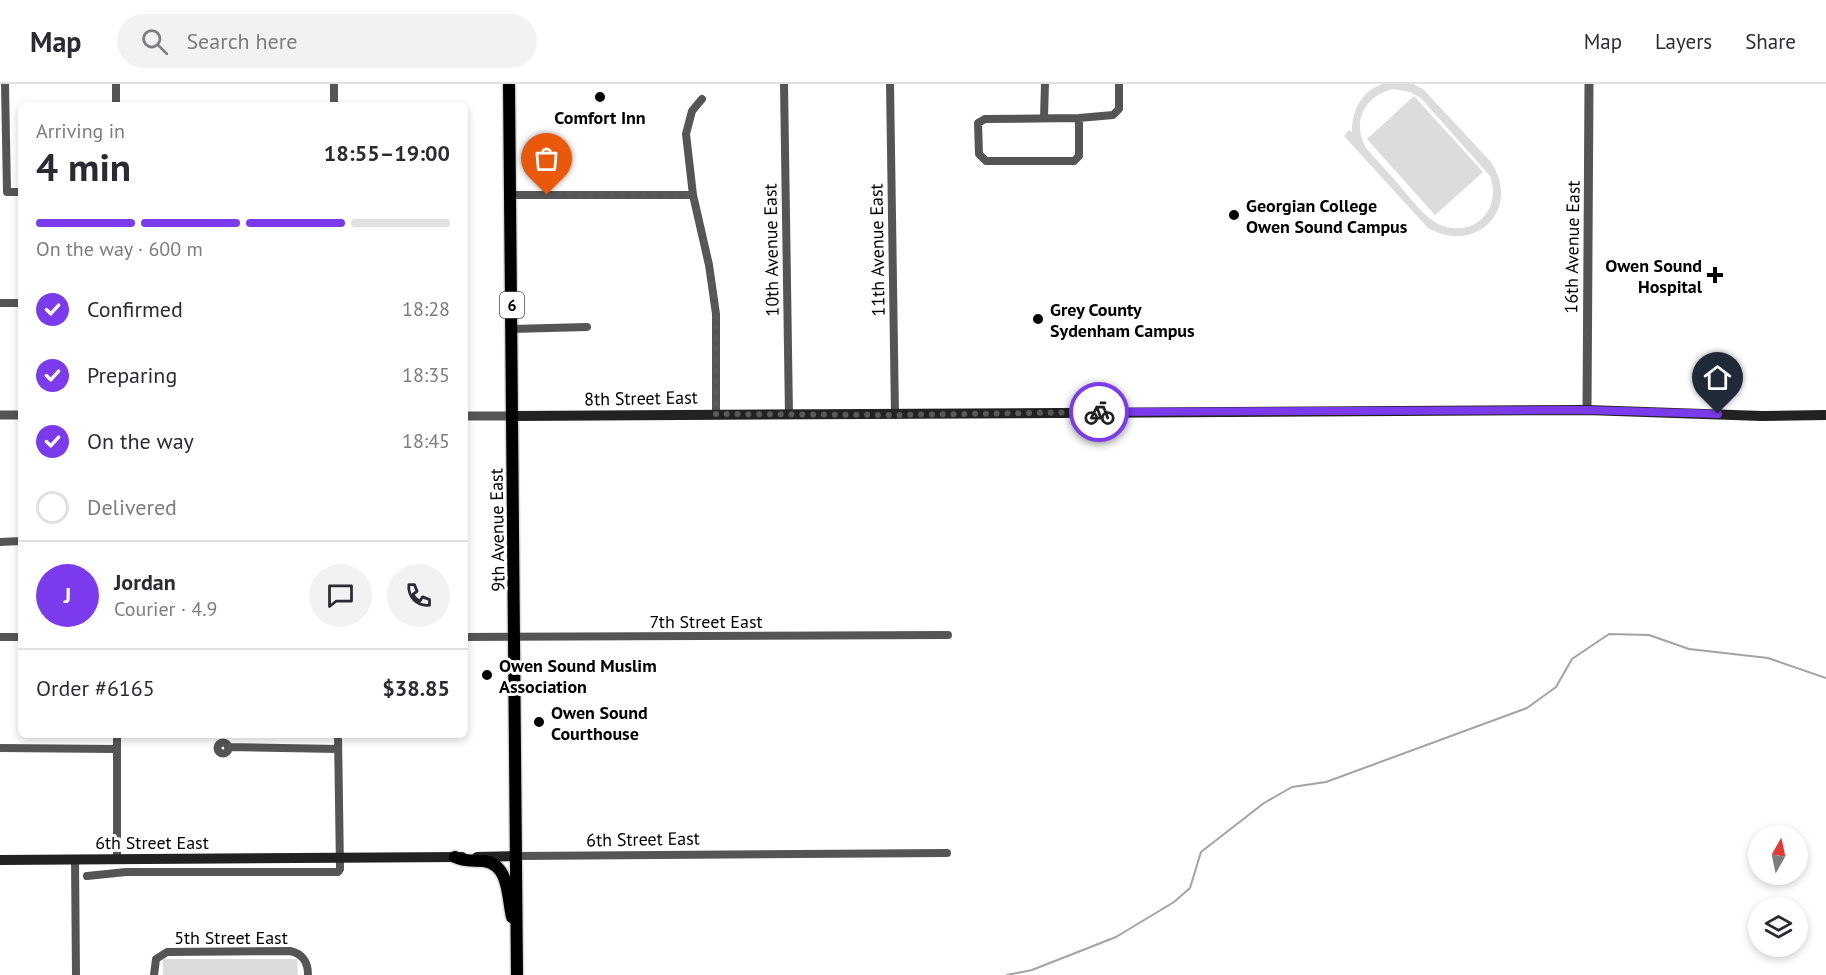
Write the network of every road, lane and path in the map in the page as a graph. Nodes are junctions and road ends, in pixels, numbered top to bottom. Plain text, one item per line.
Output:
1 (5, 84) edge
2 (116, 84) edge
3 (334, 84) edge
4 (509, 84) edge
5 (784, 84) edge
6 (890, 84) edge
7 (1045, 84) edge
8 (1119, 84) edge
9 (1589, 84) edge
10 (702, 99) dead end
11 (116, 102) edge
12 (334, 102) edge
13 (1044, 117) junction
14 (1079, 118) junction
15 (18, 192) edge
16 (510, 195) junction
17 (693, 195) junction
18 (0, 303) edge
19 (18, 303) edge
20 (587, 327) dead end
21 (512, 328) junction
22 (1587, 410) junction
23 (716, 414) junction
24 (789, 414) junction
25 (0, 415) edge
26 (18, 415) edge
27 (895, 415) junction
28 (1826, 415) edge
29 (468, 416) edge
30 (513, 416) junction
31 (18, 541) edge
32 (0, 542) edge
33 (948, 635) dead end
34 (0, 637) edge
35 (18, 637) edge
36 (468, 637) edge
37 (516, 637) junction
38 (117, 738) edge
39 (338, 738) edge
40 (228, 747) dead end
41 (0, 748) edge
42 (117, 749) junction
43 (338, 749) junction
44 (947, 853) dead end
45 (517, 856) junction
46 (455, 857) junction
47 (340, 858) junction
48 (117, 859) junction
49 (0, 860) edge
50 (75, 860) junction
51 (87, 876) dead end
52 (517, 932) junction
53 (76, 975) edge
54 (154, 975) edge
55 (308, 975) edge
56 (517, 975) edge

1 - 15 street
2 - 11 street
3 - 12 street
4 - 16 highway, 9th Avenue East / 6
5 - 24 street, 10th Avenue East
6 - 27 street, 11th Avenue East
7 - 13 street
8 - 14 street
9 - 22 street, 16th Avenue East
10 - 17 street
13 - 14 street
13 - 14 street
16 - 17 street
16 - 21 highway, 9th Avenue East / 6
17 - 23 street
18 - 19 street
20 - 21 street
21 - 30 highway, 9th Avenue East / 6
22 - 27 main road, 8th Street East
22 - 28 main road, 8th Street East
23 - 24 main road, 8th Street East
23 - 30 main road, 8th Street East
24 - 27 main road, 8th Street East
25 - 26 street
29 - 30 street, 8th Street East
30 - 37 highway, 9th Avenue East / 6
31 - 32 street
33 - 37 street, 7th Street East
34 - 35 street
36 - 37 street, 7th Street East
37 - 45 highway, 9th Avenue East / 6
38 - 42 street
39 - 43 street
40 - 43 street
41 - 42 street
42 - 48 street
43 - 47 street
44 - 45 street, 6th Street East
45 - 46 main road, 6th Street East
45 - 52 highway, 9th Avenue East / 6
46 - 47 main road, 6th Street East
46 - 52 highway
47 - 48 main road, 6th Street East
47 - 51 street, 6th Street East
48 - 50 main road, 6th Street East
49 - 50 main road, 6th Street East
50 - 53 street
52 - 56 highway, 9th Avenue East / 6
54 - 55 street, 5th Street East

